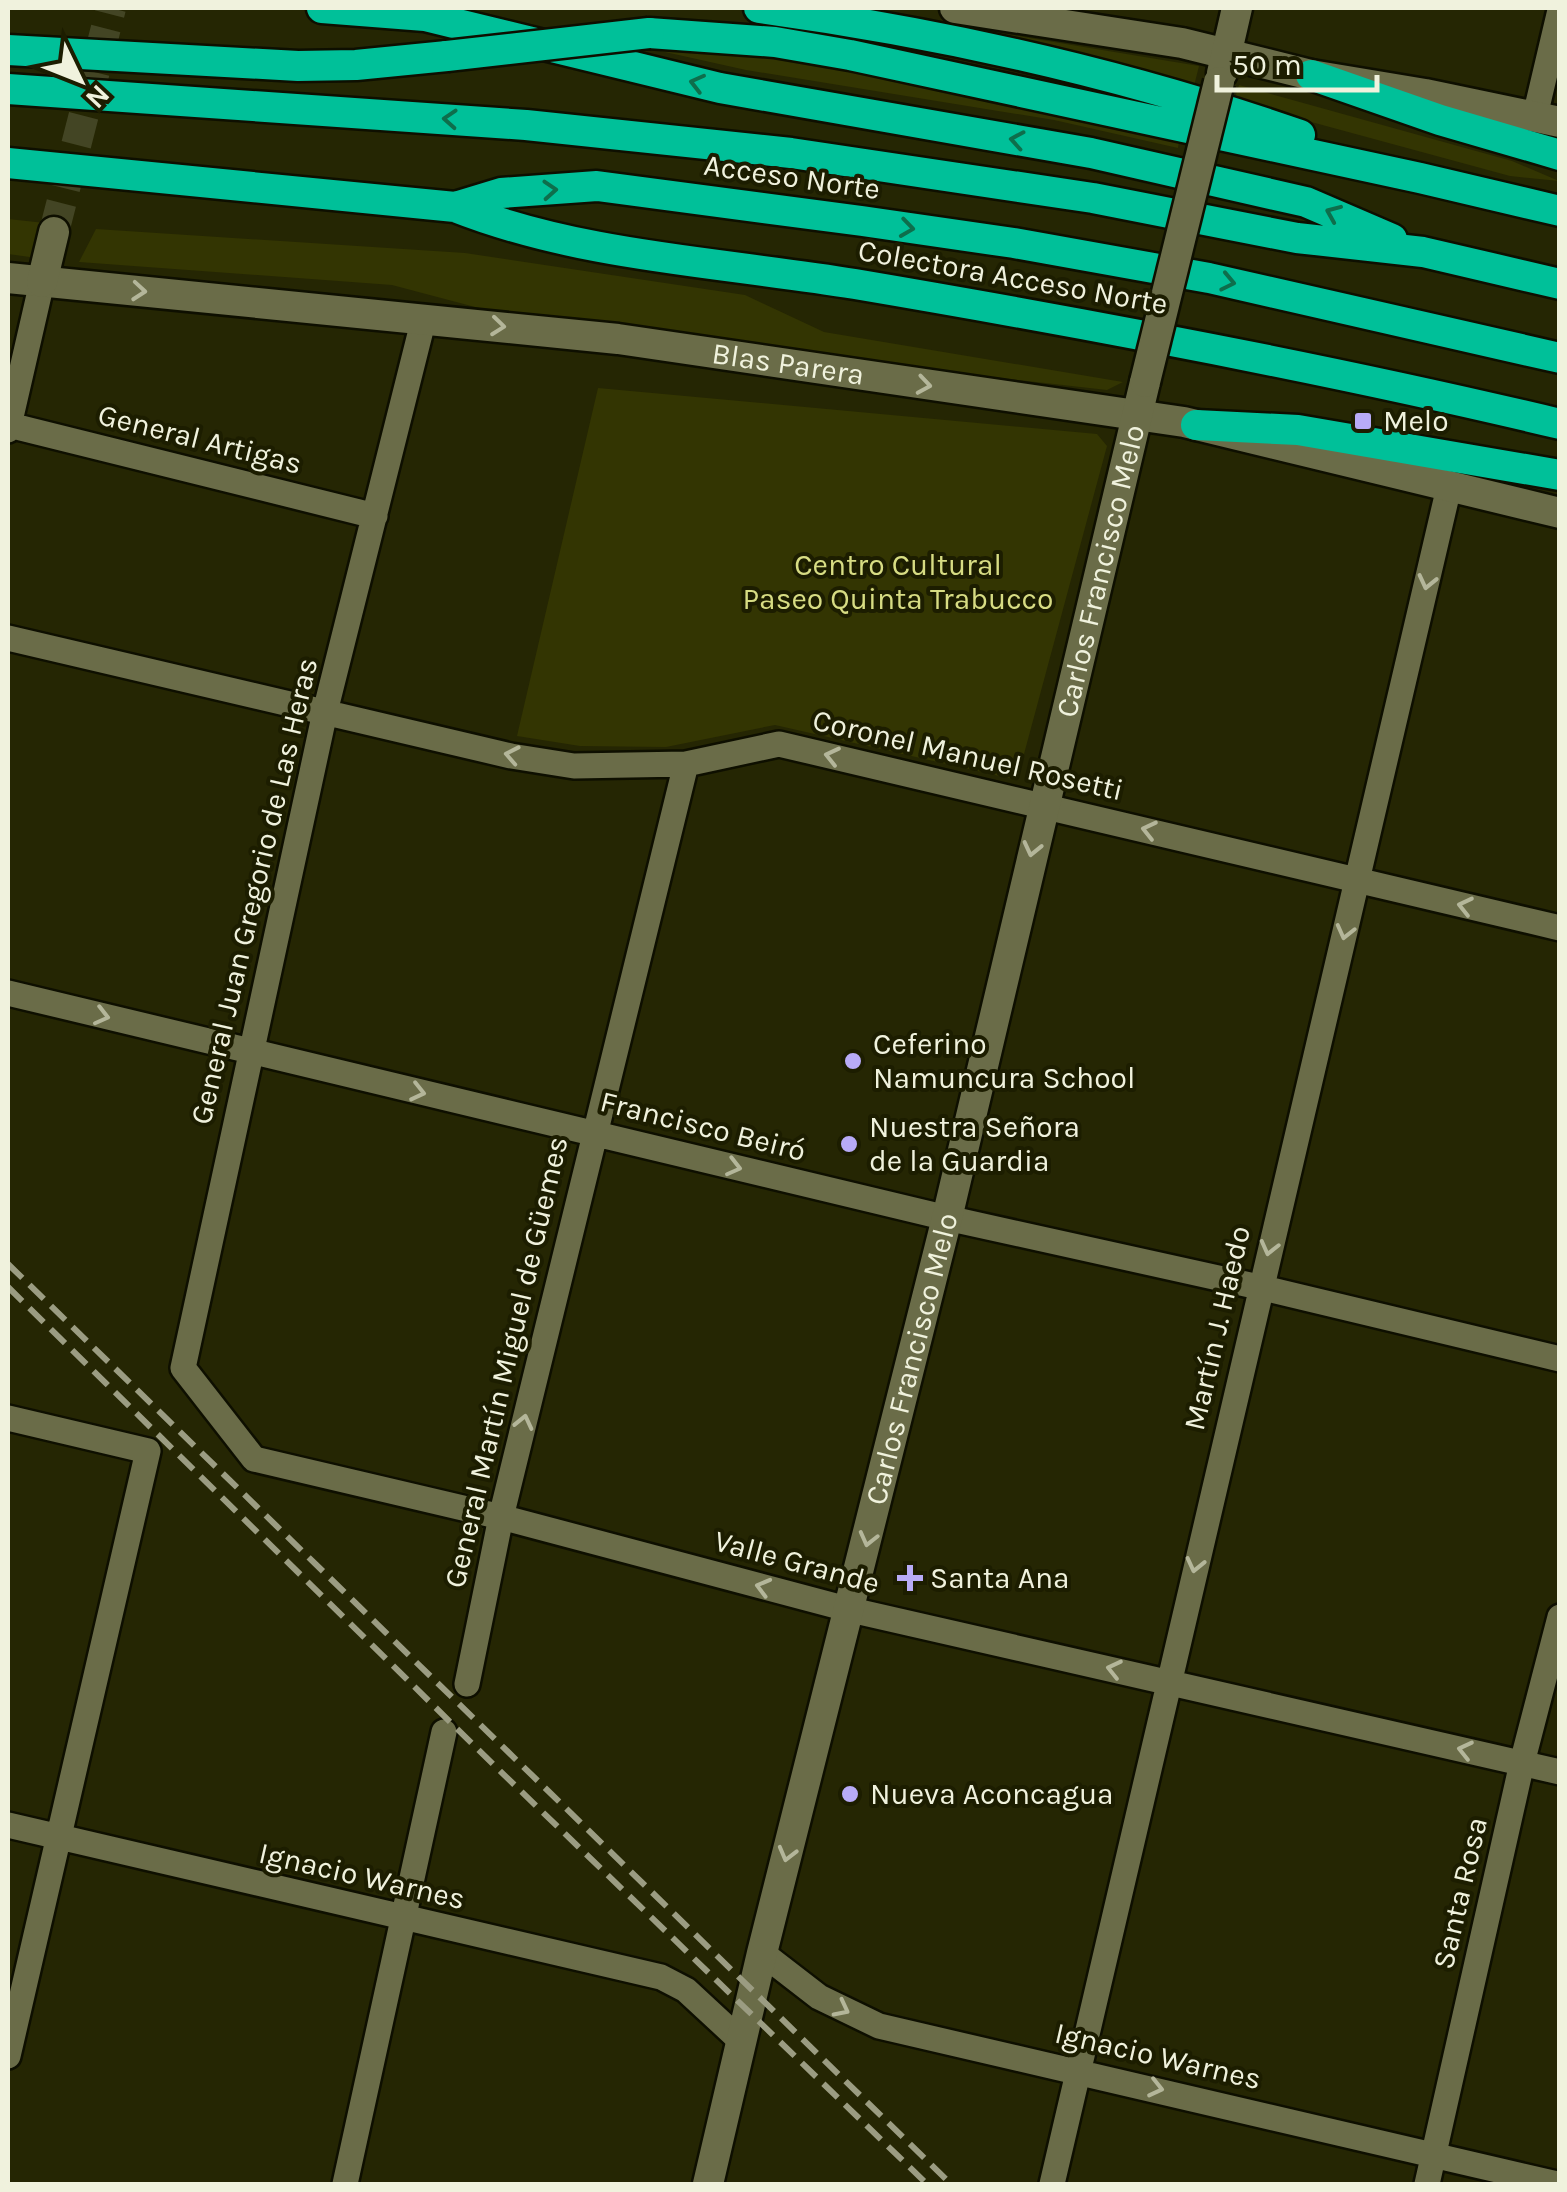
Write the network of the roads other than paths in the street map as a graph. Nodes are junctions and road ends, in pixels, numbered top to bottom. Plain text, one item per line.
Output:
1 (322, 8) edge
2 (759, 8) edge
3 (955, 8) edge
4 (1236, 8) edge
5 (1560, 10) edge
6 (8, 50) edge
7 (1223, 68) junction
8 (1312, 75) junction
9 (8, 89) edge
10 (1547, 119) edge
11 (1560, 155) edge
12 (8, 163) edge
13 (1420, 178) junction
14 (455, 207) junction
15 (1560, 212) edge
16 (54, 232) tunnel mouth
17 (1422, 252) junction
18 (8, 278) edge
19 (42, 282) junction
20 (1560, 284) edge
21 (424, 318) junction
22 (1560, 358) edge
23 (1136, 413) junction
24 (1560, 424) edge
25 (1196, 425) junction
26 (8, 428) edge
27 (1560, 475) edge
28 (1449, 487) junction
29 (1560, 513) edge
30 (375, 516) junction
31 (8, 638) edge
32 (325, 712) junction
33 (686, 764) junction
34 (1043, 806) junction
35 (1358, 880) junction
36 (1560, 928) edge
37 (8, 992) edge
38 (250, 1052) junction
39 (593, 1132) junction
40 (947, 1218) junction
41 (1260, 1287) junction
42 (1560, 1359) edge
43 (8, 1418) edge
44 (254, 1459) joint
45 (501, 1517) junction
46 (850, 1610) junction
47 (1560, 1616) edge
48 (1168, 1681) junction
49 (468, 1684) dead end
50 (444, 1732) dead end
51 (1522, 1763) junction
52 (1560, 1772) edge
53 (8, 1825) edge
54 (58, 1838) junction
55 (402, 1919) junction
56 (762, 1953) junction
57 (741, 2040) junction
58 (8, 2056) edge
59 (1078, 2070) junction
60 (1435, 2154) junction
61 (345, 2184) edge
62 (708, 2184) edge
63 (1052, 2184) edge
64 (1427, 2184) edge
65 (1557, 2184) edge

17 -> 1 highway
2 - 13 highway
3 - 7 street
4 - 7 street, Carlos Francisco Melo
5 - 10 street
6 - 13 highway, bridge
7 - 8 street
7 - 23 street, Carlos Francisco Melo, bridge
8 - 10 street
8 - 11 highway
17 -> 9 highway, Acceso Norte
12 - 14 highway, Acceso Norte
13 - 15 highway
14 -> 22 highway, Acceso Norte
14 - 24 highway, Colectora Acceso Norte
16 - 19 street
17 - 20 highway, Acceso Norte
18 - 19 street, Blas Parera
19 -> 21 street, Blas Parera
19 - 26 street
21 -> 23 street, Blas Parera
21 - 30 street, General Juan Gregorio de Las Heras
23 - 25 street, Blas Parera
23 - 34 street, Carlos Francisco Melo
25 - 27 highway
25 - 28 street, Blas Parera
26 - 30 street, General Artigas
28 - 29 street, Blas Parera
28 -> 35 street, Martín J. Haedo
30 - 32 street, General Juan Gregorio de Las Heras
31 - 32 street, Coronel Manuel Rosetti
33 -> 32 street, Coronel Manuel Rosetti
32 - 38 street, General Juan Gregorio de Las Heras
34 -> 33 street, Coronel Manuel Rosetti
33 - 39 street, General Martín Miguel de Güemes
35 -> 34 street, Coronel Manuel Rosetti
34 -> 40 street, Carlos Francisco Melo
36 -> 35 street, Coronel Manuel Rosetti
35 -> 41 street, Martín J. Haedo
37 -> 38 street, Francisco Beiró
38 -> 39 street, Francisco Beiró
38 - 44 street, General Juan Gregorio de Las Heras
39 -> 40 street, Francisco Beiró
45 -> 39 street, General Martín Miguel de Güemes
40 - 41 street, Francisco Beiró
40 -> 46 street, Carlos Francisco Melo
41 - 42 street, Francisco Beiró
41 -> 48 street, Martín J. Haedo
43 - 54 street
44 - 45 street, Valle Grande
46 -> 45 street, Valle Grande
45 - 49 street, General Martín Miguel de Güemes
48 -> 46 street, Valle Grande
46 -> 56 street, Carlos Francisco Melo
47 - 51 street, Santa Rosa
51 -> 48 street, Valle Grande
48 - 59 street, Martín J. Haedo
50 - 55 street
51 - 52 street, Valle Grande
51 - 60 street, Santa Rosa
53 - 54 street, Ignacio Warnes
54 - 55 street, Ignacio Warnes
54 - 58 street
55 - 57 street, Ignacio Warnes
55 - 61 street
56 - 57 street, Carlos Francisco Melo
56 -> 59 street, Ignacio Warnes
57 - 62 street, Carlos Francisco Melo
59 -> 60 street, Ignacio Warnes
59 - 63 street, Martín J. Haedo
60 - 64 street, Santa Rosa
60 - 65 street, Ignacio Warnes

